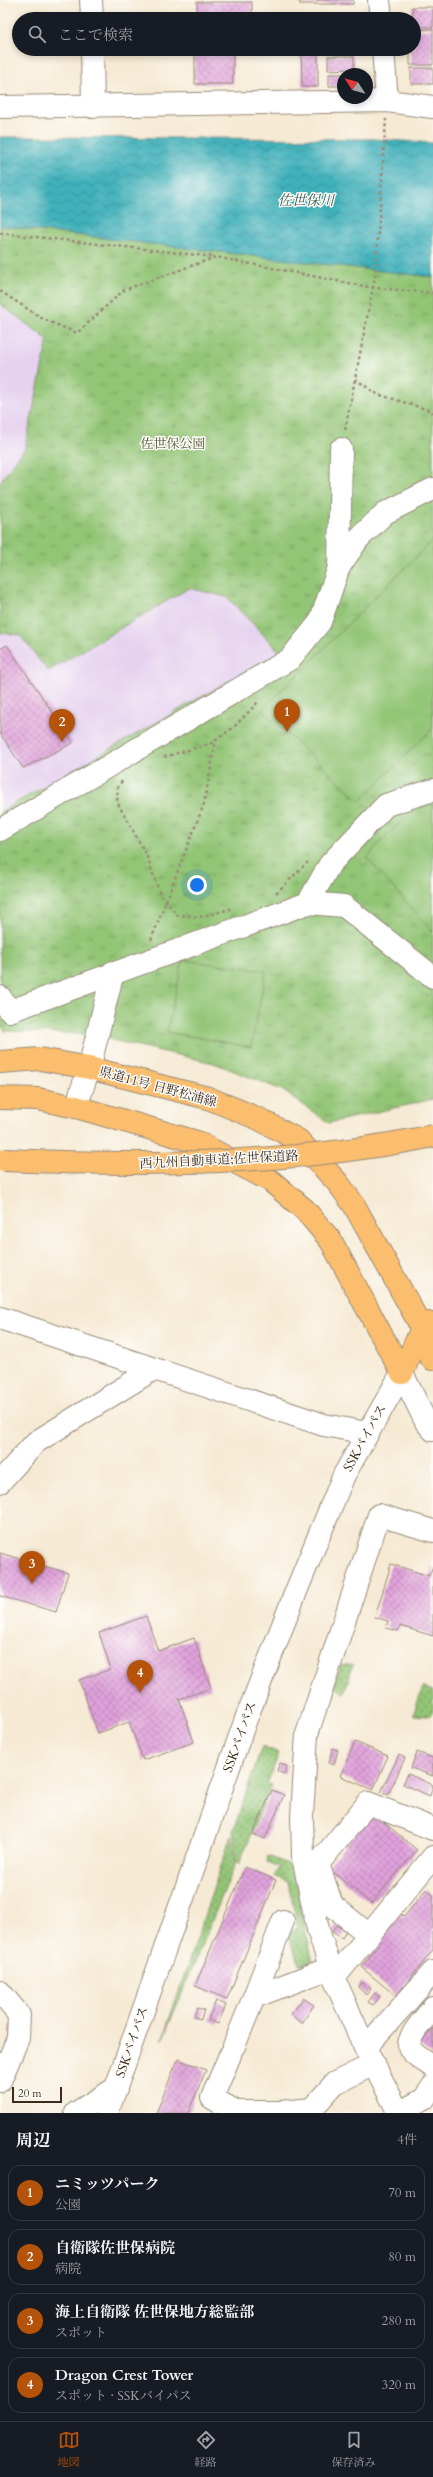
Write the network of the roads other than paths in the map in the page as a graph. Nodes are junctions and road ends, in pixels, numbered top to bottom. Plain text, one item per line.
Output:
1 (91, 0) edge
2 (380, 0) edge
3 (92, 12) edge
4 (381, 12) edge
5 (92, 56) edge
6 (384, 56) edge
7 (387, 101) junction
8 (0, 107) edge
9 (93, 107) junction
10 (433, 107) edge
11 (341, 449) road end
12 (433, 489) edge
13 (339, 567) junction
14 (433, 790) edge
15 (0, 830) edge
16 (308, 903) junction
17 (113, 972) junction
18 (433, 977) edge
19 (0, 997) edge
20 (0, 1062) edge
21 (89, 1068) junction
22 (0, 1098) edge
23 (76, 1107) junction
24 (433, 1136) edge
25 (4, 1160) dead end
26 (0, 1318) edge
27 (428, 1323) edge
28 (433, 1359) edge
29 (154, 1369) junction
30 (402, 1373) junction
31 (433, 1430) edge
32 (367, 1433) junction
33 (0, 1482) edge
34 (433, 1531) edge
35 (433, 1829) edge
36 (433, 1857) edge
37 (323, 1907) junction
38 (283, 1922) dead end
39 (369, 1935) junction
40 (332, 1973) junction
41 (432, 1976) edge
42 (0, 1992) edge
43 (254, 1997) junction
44 (433, 2008) edge
45 (369, 2056) junction
46 (433, 2067) edge
47 (0, 2080) edge
48 (433, 2086) edge
49 (116, 2088) junction
50 (310, 2111) edge
51 (76, 2113) edge
52 (108, 2113) edge
53 (399, 2113) edge

1 - 3 street
2 - 4 street
5 - 9 street
6 - 7 street
7 - 9 street
7 - 10 street
8 - 9 street
11 - 13 street
12 - 13 street
13 - 15 street
14 - 16 street
16 - 17 street
16 - 18 street
17 - 19 street
17 - 21 street
20 - 21 main road, 県道11号 日野松浦線
21 - 23 street
21 - 27 main road, 県道11号 日野松浦線
22 - 23 main road
23 - 30 main road
24 - 25 main road, 西九州自動車道;佐世保道路, bridge
26 - 29 street
27 - 28 main road, 県道11号 日野松浦線
27 - 30 main road
28 - 30 main road, 県道11号 日野松浦線
29 - 32 street
29 - 33 street
30 - 31 street
30 - 32 street, SSKバイパス
32 - 49 street, SSKバイパス
34 - 37 street
35 - 37 street
36 - 39 street
37 - 39 street
37 - 40 street
38 - 43 street
39 - 40 street
40 - 43 street
40 - 45 street
41 - 45 street
42 - 47 street
43 - 50 street
44 - 46 street
45 - 50 street
45 - 53 street
48 - 53 street
49 - 51 street
49 - 52 street, SSKバイパス

